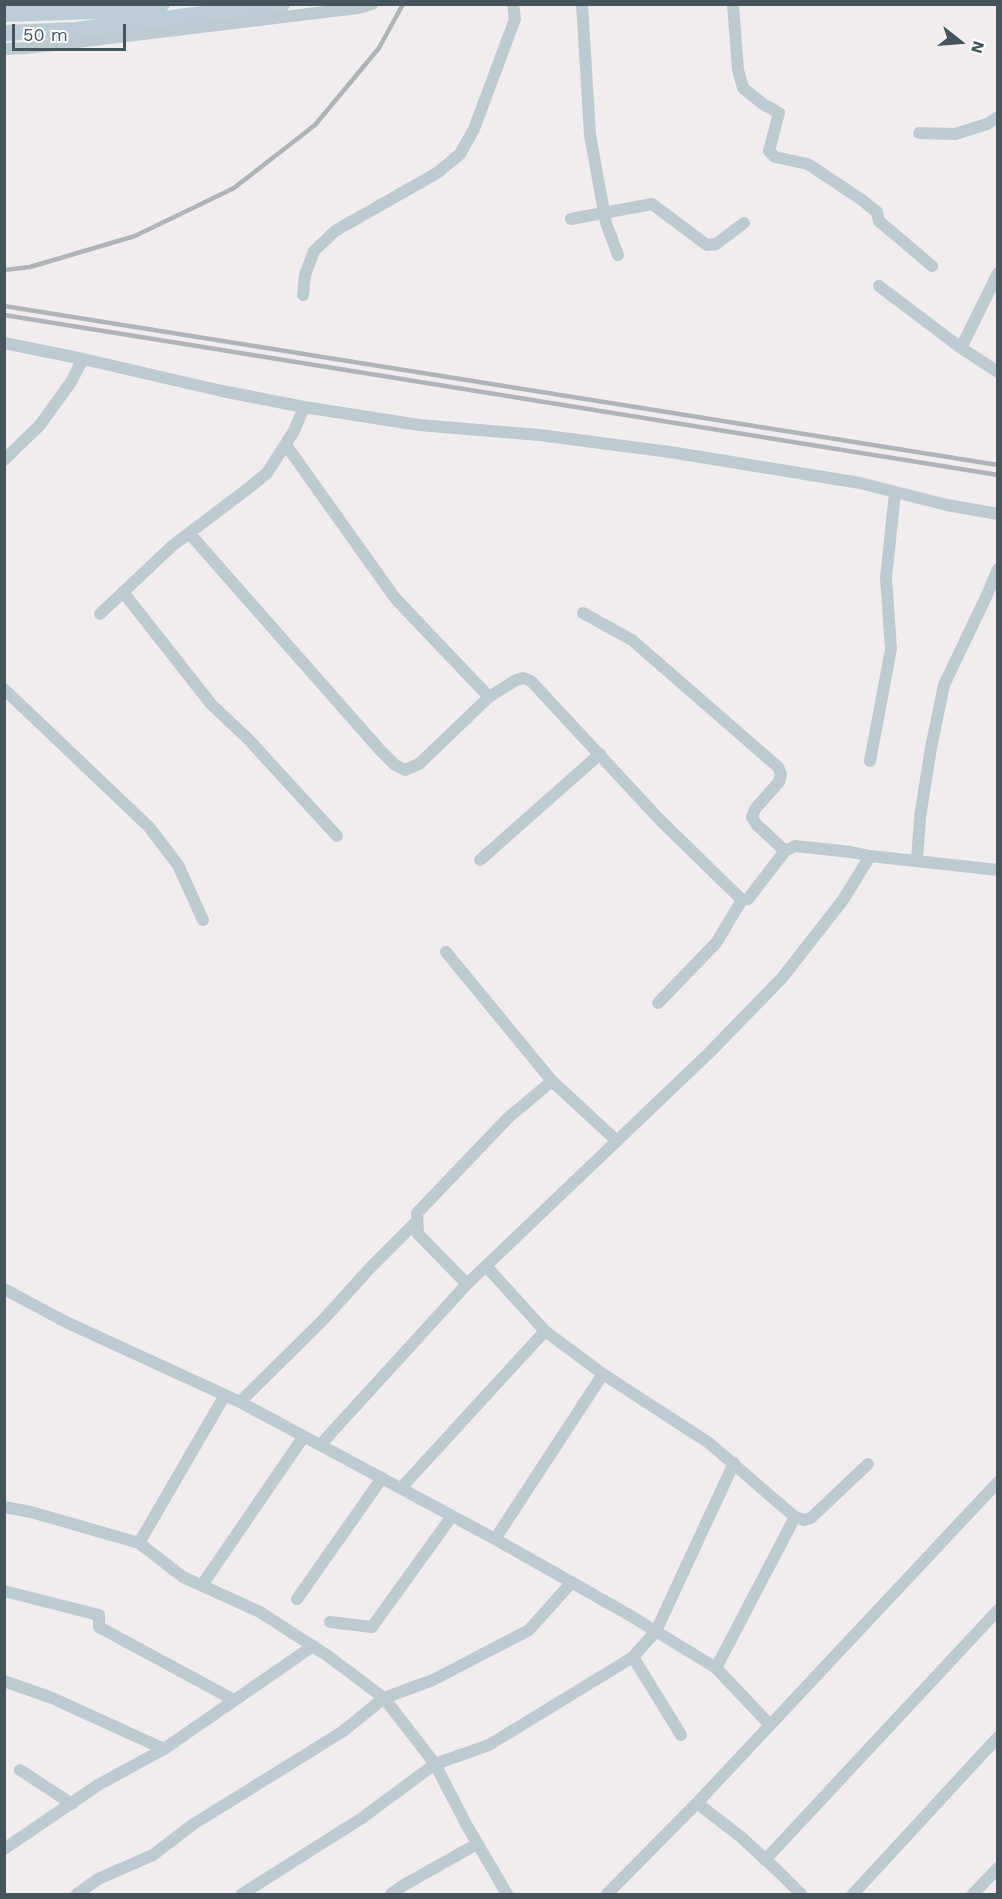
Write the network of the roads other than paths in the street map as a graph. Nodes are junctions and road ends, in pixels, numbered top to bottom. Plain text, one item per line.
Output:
1 (162, 4) edge
2 (282, 4) edge
3 (372, 4) edge
4 (513, 4) edge
5 (582, 4) edge
6 (733, 4) edge
7 (4, 14) edge
8 (4, 33) edge
9 (4, 49) edge
10 (998, 117) edge
11 (919, 133) dead end
12 (604, 212) junction
13 (572, 219) dead end
14 (744, 223) dead end
15 (618, 255) dead end
16 (932, 266) dead end
17 (998, 273) edge
18 (879, 286) dead end
19 (303, 295) dead end
20 (4, 343) edge
21 (962, 348) junction
22 (83, 359) junction
23 (998, 372) edge
24 (303, 406) junction
25 (286, 445) junction
26 (4, 460) edge
27 (895, 493) junction
28 (998, 514) edge
29 (189, 533) junction
30 (998, 568) edge
31 (123, 592) junction
32 (583, 613) dead end
33 (100, 614) dead end
34 (4, 688) edge
35 (489, 696) junction
36 (600, 754) junction
37 (870, 761) dead end
38 (337, 836) dead end
39 (785, 850) junction
40 (870, 856) junction
41 (480, 860) dead end
42 (917, 861) junction
43 (998, 870) edge
44 (742, 900) junction
45 (203, 920) dead end
46 (446, 952) dead end
47 (658, 1003) dead end
48 (552, 1081) junction
49 (617, 1141) junction
50 (417, 1221) junction
51 (486, 1266) junction
52 (467, 1284) junction
53 (5, 1291) edge
54 (545, 1331) junction
55 (603, 1374) junction
56 (225, 1395) junction
57 (240, 1402) junction
58 (304, 1436) junction
59 (321, 1444) junction
60 (734, 1463) junction
61 (868, 1464) dead end
62 (382, 1478) junction
63 (998, 1482) edge
64 (401, 1488) junction
65 (4, 1507) edge
66 (452, 1516) junction
67 (795, 1517) junction
68 (495, 1539) junction
69 (139, 1543) junction
70 (572, 1582) junction
71 (202, 1585) junction
72 (4, 1592) edge
73 (297, 1599) dead end
74 (998, 1610) edge
75 (330, 1622) dead end
76 (656, 1631) junction
77 (313, 1646) junction
78 (633, 1657) junction
79 (716, 1668) junction
80 (4, 1681) edge
81 (384, 1698) junction
82 (234, 1700) junction
83 (770, 1725) junction
84 (681, 1735) dead end
85 (998, 1737) edge
86 (164, 1749) junction
87 (435, 1764) junction
88 (20, 1770) dead end
89 (697, 1803) junction
90 (72, 1804) junction
91 (477, 1844) junction
92 (4, 1849) edge
93 (765, 1860) junction
94 (998, 1868) edge
95 (77, 1894) edge
96 (242, 1894) edge
97 (392, 1894) edge
98 (507, 1894) edge
99 (607, 1894) edge
100 (801, 1894) edge
101 (853, 1894) edge
102 (973, 1894) edge

1 - 7 main road
2 - 8 main road
3 - 9 street
4 - 19 street
5 - 12 street
6 - 16 street
10 - 11 street
12 - 13 street
12 - 14 street
12 - 15 street
17 - 21 street
18 - 21 street
20 - 22 street
21 - 23 street
22 - 24 street
22 - 26 street
24 - 25 street
24 - 27 street
25 - 29 street
25 - 35 street
27 - 28 street
27 - 37 street
29 - 31 street
29 - 35 street
30 - 42 street
31 - 33 street
31 - 38 street
32 - 39 street
34 - 45 street
35 - 36 street
36 - 41 street
36 - 44 street
39 - 40 street
39 - 44 street
40 - 42 street
40 - 49 street
42 - 43 street
44 - 47 street
46 - 48 street
48 - 49 street
48 - 50 street
49 - 51 street
50 - 52 street
50 - 57 street
51 - 52 street
51 - 54 street
52 - 59 street
53 - 56 street
54 - 55 street
54 - 64 street
55 - 60 street
55 - 68 street
56 - 57 street
56 - 69 street
57 - 58 street
58 - 59 street
58 - 71 street
59 - 62 street
60 - 67 street
60 - 76 street
61 - 67 street
62 - 64 street
62 - 73 street
63 - 83 street
64 - 66 street
65 - 69 street
66 - 68 street
66 - 75 street
67 - 79 street
68 - 70 street
69 - 71 street
70 - 76 street
70 - 81 street
71 - 77 street
72 - 82 street
74 - 93 street
76 - 78 street
76 - 79 street
77 - 81 street
77 - 82 street
78 - 84 street
78 - 87 street
79 - 83 street
80 - 86 street
81 - 87 street
81 - 95 street
82 - 86 street
83 - 89 street
85 - 101 street
86 - 90 street
87 - 91 street
87 - 96 street
88 - 90 street
89 - 93 street
89 - 99 street
90 - 92 street
91 - 97 street
91 - 98 street
93 - 100 street
94 - 102 street

